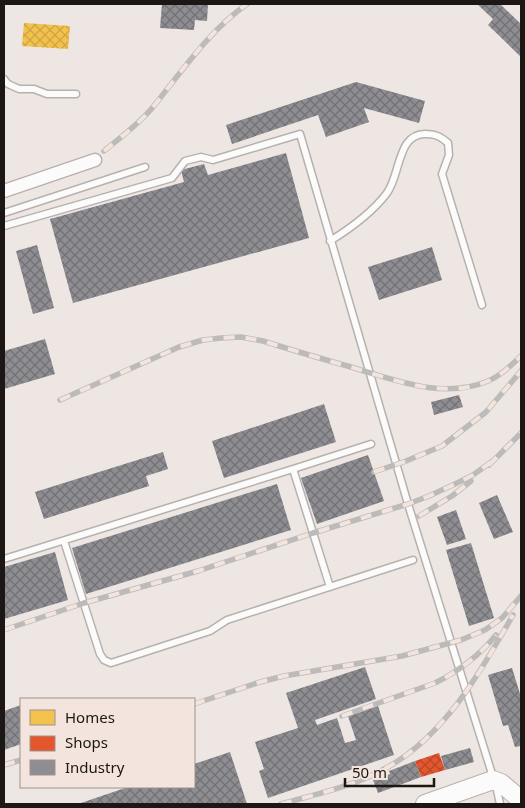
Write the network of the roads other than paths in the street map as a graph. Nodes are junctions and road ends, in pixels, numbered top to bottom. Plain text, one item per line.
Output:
1 (4, 79) edge
2 (76, 94) dead end
3 (96, 160) dead end
4 (145, 167) dead end
5 (4, 191) edge
6 (4, 213) edge
7 (4, 226) edge
8 (330, 240) junction
9 (482, 305) dead end
10 (371, 444) dead end
11 (293, 469) junction
12 (64, 540) junction
13 (4, 559) edge
14 (413, 560) dead end
15 (330, 587) junction
16 (493, 780) junction
17 (520, 800) edge
18 (424, 804) edge
19 (500, 804) edge

1 - 2 lane
3 - 5 street
4 - 6 lane
7 - 8 lane
8 - 9 lane
8 - 16 lane
10 - 11 lane
11 - 12 lane
11 - 15 lane
12 - 13 lane
12 - 15 lane
14 - 15 lane
16 - 17 main road
16 - 18 main road
16 - 19 lane

